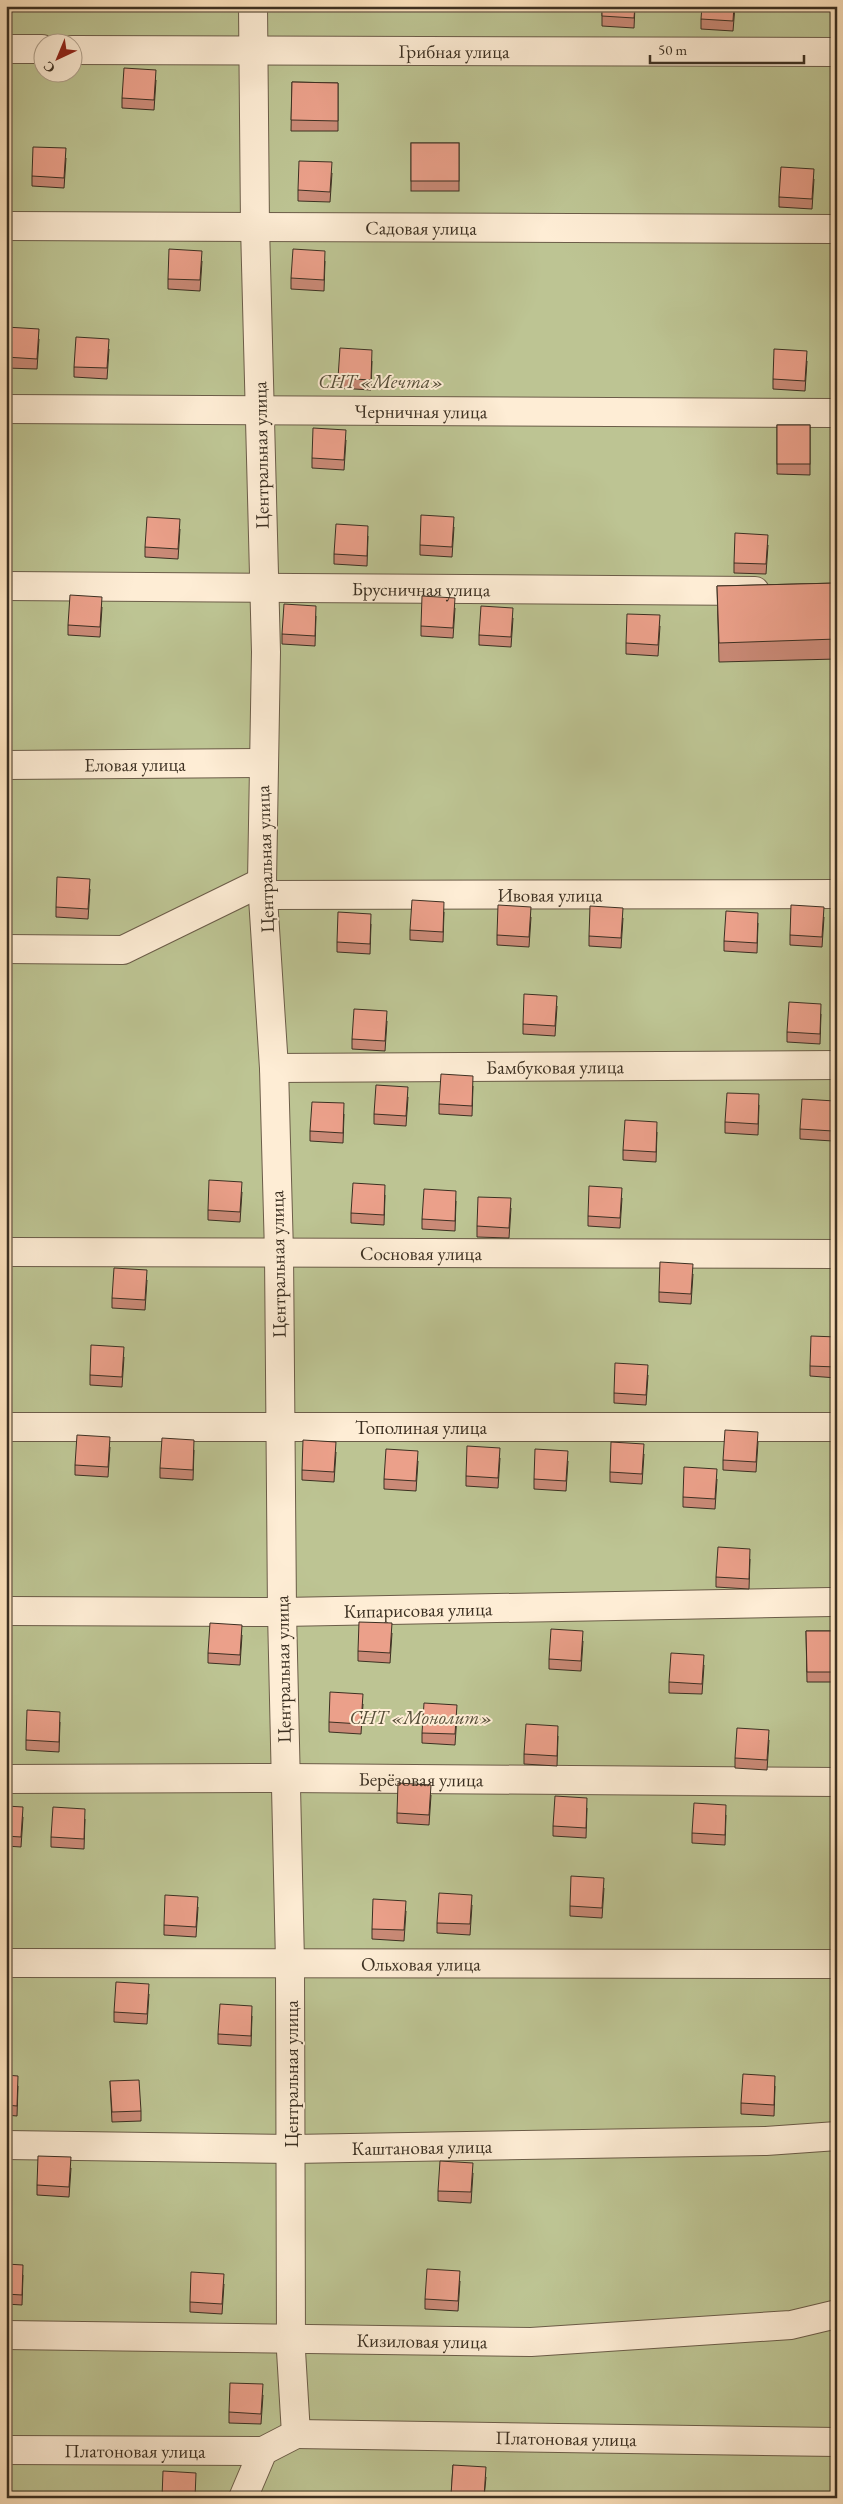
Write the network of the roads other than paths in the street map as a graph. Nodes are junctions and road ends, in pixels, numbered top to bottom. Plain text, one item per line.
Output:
1 (254, 6) edge
2 (6, 49) edge
3 (32, 50) edge
4 (82, 50) edge
5 (255, 50) junction
6 (837, 52) edge
7 (6, 226) edge
8 (255, 226) junction
9 (837, 229) edge
10 (6, 409) edge
11 (260, 410) junction
12 (837, 413) edge
13 (6, 586) edge
14 (264, 589) junction
15 (780, 592) edge
16 (262, 763) junction
17 (6, 765) edge
18 (263, 888) junction
19 (837, 894) edge
20 (6, 949) edge
21 (837, 1065) edge
22 (274, 1068) junction
23 (6, 1252) edge
24 (279, 1253) junction
25 (837, 1254) edge
26 (6, 1427) edge
27 (280, 1428) junction
28 (837, 1428) edge
29 (831, 1602) dead end
30 (6, 1611) edge
31 (282, 1612) junction
32 (286, 1778) junction
33 (6, 1779) edge
34 (837, 1782) edge
35 (290, 1962) junction
36 (6, 1964) edge
37 (837, 1964) edge
38 (837, 2136) edge
39 (6, 2145) edge
40 (292, 2148) junction
41 (837, 2314) edge
42 (6, 2335) edge
43 (291, 2338) junction
44 (296, 2434) junction
45 (837, 2442) edge
46 (6, 2450) edge
47 (263, 2450) junction
48 (243, 2498) edge

1 - 5 street, Центральная улица
2 - 3 street
4 - 5 street, Грибная улица
5 - 6 street, Грибная улица
5 - 8 street, Центральная улица
7 - 8 street, Садовая улица
8 - 9 street, Садовая улица
8 - 11 street, Центральная улица
10 - 11 street, Черничная улица
11 - 12 street, Черничная улица
11 - 14 street, Центральная улица
13 - 14 street, Брусничная улица
14 - 15 street, Брусничная улица
14 - 16 street, Центральная улица
16 - 17 street, Еловая улица
16 - 18 street, Центральная улица
18 - 19 street, Ивовая улица
18 - 20 street, Ивовая улица
18 - 22 street, Центральная улица
21 - 22 street, Бамбуковая улица
22 - 24 street, Центральная улица
23 - 24 street, Сосновая улица
24 - 25 street, Сосновая улица
24 - 27 street, Центральная улица
26 - 27 street, Тополиная улица
27 - 28 street, Тополиная улица
27 - 31 street, Центральная улица
29 - 31 street, Кипарисовая улица
30 - 31 street, Кипарисовая улица
31 - 32 street, Центральная улица
32 - 33 street, Берёзовая улица
32 - 34 street, Берёзовая улица
32 - 35 street, Центральная улица
35 - 36 street, Ольховая улица
35 - 37 street, Ольховая улица
35 - 40 street, Центральная улица
38 - 40 street, Каштановая улица
39 - 40 street, Каштановая улица
40 - 43 street, Центральная улица
41 - 43 street, Кизиловая улица
42 - 43 street, Кизиловая улица
43 - 44 street, Центральная улица
44 - 45 street, Платоновая улица
44 - 47 street
46 - 47 street, Платоновая улица
47 - 48 street

